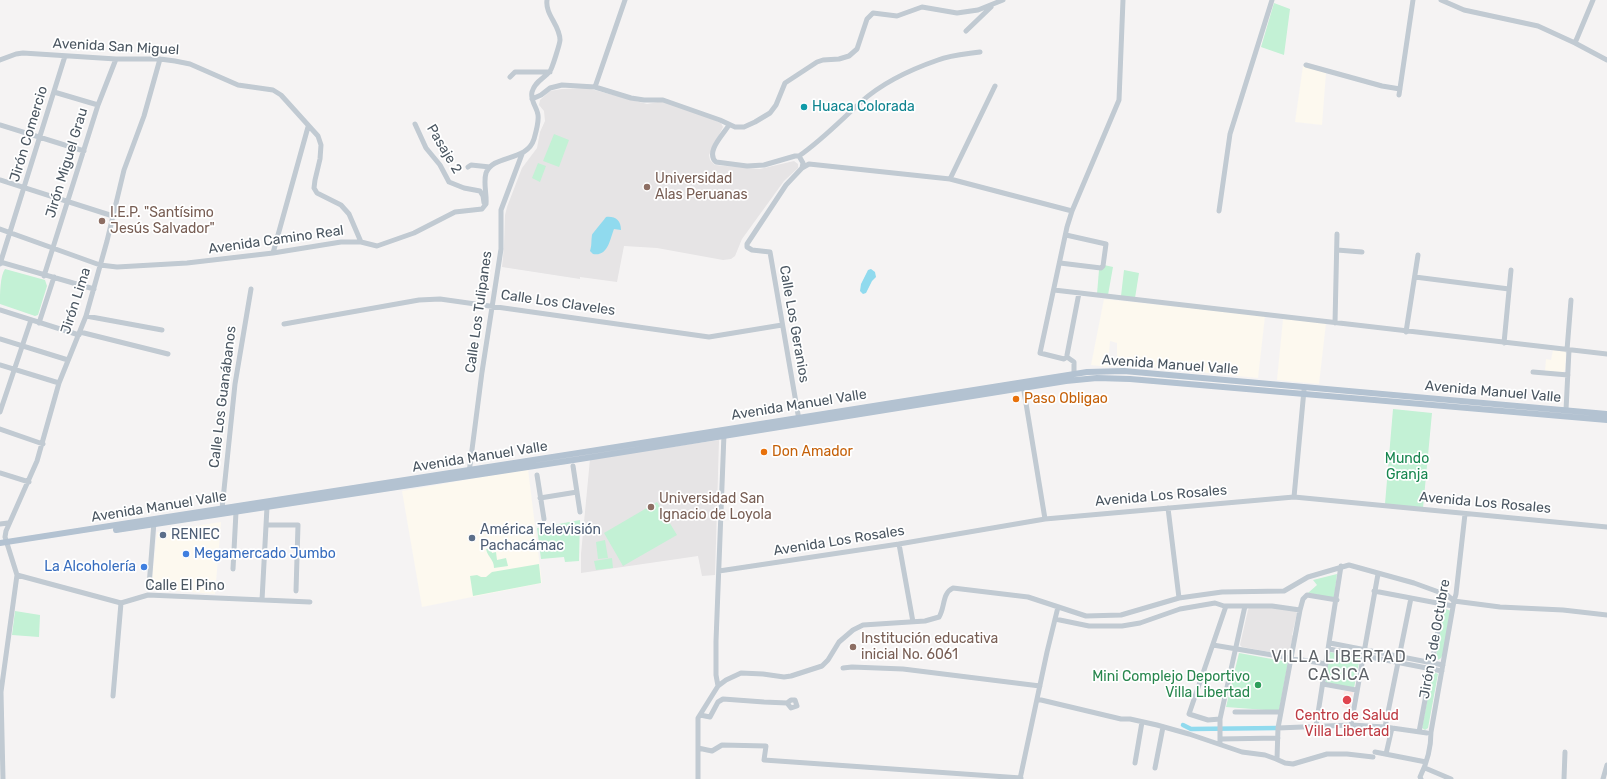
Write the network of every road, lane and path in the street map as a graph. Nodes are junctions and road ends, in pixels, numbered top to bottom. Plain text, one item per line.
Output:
1 (547, 0) edge
2 (625, 0) edge
3 (1003, 0) edge
4 (1123, 0) edge
5 (1272, 0) edge
6 (1413, 0) edge
7 (1441, 0) edge
8 (1593, 0) edge
9 (997, 3) junction
10 (966, 32) dead end
11 (1574, 43) junction
12 (980, 52) dead end
13 (65, 56) junction
14 (160, 58) junction
15 (116, 59) junction
16 (0, 60) edge
17 (1607, 60) edge
18 (1306, 65) dead end
19 (550, 72) junction
20 (510, 78) dead end
21 (995, 86) dead end
22 (595, 87) junction
23 (54, 92) junction
24 (532, 99) junction
25 (98, 105) junction
26 (415, 124) dead end
27 (0, 125) edge
28 (729, 125) junction
29 (308, 127) junction
30 (40, 137) junction
31 (84, 151) junction
32 (522, 154) junction
33 (799, 156) junction
34 (468, 167) dead end
35 (490, 167) junction
36 (802, 168) junction
37 (950, 179) junction
38 (0, 180) edge
39 (25, 188) junction
40 (68, 202) junction
41 (481, 209) junction
42 (1072, 211) junction
43 (1219, 211) dead end
44 (113, 216) junction
45 (0, 229) edge
46 (11, 232) junction
47 (1338, 234) dead end
48 (1066, 235) junction
49 (361, 242) junction
50 (53, 248) junction
51 (1337, 250) junction
52 (1362, 252) dead end
53 (272, 253) junction
54 (1418, 255) dead end
55 (0, 263) edge
56 (1060, 263) junction
57 (100, 265) junction
58 (1511, 270) dead end
59 (44, 276) junction
60 (54, 277) junction
61 (1415, 277) junction
62 (251, 288) dead end
63 (94, 289) junction
64 (1509, 289) junction
65 (1054, 290) junction
66 (1079, 292) junction
67 (1571, 300) dead end
68 (492, 306) junction
69 (0, 310) edge
70 (86, 316) junction
71 (31, 320) junction
72 (39, 323) junction
73 (1335, 323) junction
74 (284, 324) dead end
75 (782, 325) junction
76 (162, 330) dead end
77 (1406, 332) junction
78 (79, 334) junction
79 (0, 339) edge
80 (1504, 343) junction
81 (23, 346) junction
82 (1568, 350) junction
83 (168, 354) dead end
84 (1607, 354) edge
85 (1067, 357) junction
86 (68, 360) junction
87 (0, 365) edge
88 (14, 370) junction
89 (1533, 372) dead end
90 (1074, 373) junction
91 (1568, 375) junction
92 (59, 383) junction
93 (1023, 385) junction
94 (1304, 391) junction
95 (3, 392) edge
96 (1566, 410) junction
97 (0, 412) edge
98 (1607, 414) edge
99 (799, 420) junction
100 (1607, 420) edge
101 (0, 429) edge
102 (724, 432) junction
103 (43, 444) junction
104 (574, 466) dead end
105 (0, 473) edge
106 (469, 473) junction
107 (537, 475) dead end
108 (28, 482) junction
109 (577, 492) junction
110 (1294, 497) junction
111 (312, 498) junction
112 (540, 498) junction
113 (267, 507) junction
114 (1168, 508) junction
115 (222, 509) junction
116 (236, 512) junction
117 (580, 512) dead end
118 (1465, 514) junction
119 (544, 519) dead end
120 (1045, 519) junction
121 (154, 522) junction
122 (8, 523) junction
123 (0, 524) edge
124 (266, 525) junction
125 (1607, 527) edge
126 (0, 543) edge
127 (7, 544) junction
128 (899, 544) junction
129 (0, 547) edge
130 (1341, 566) junction
131 (233, 569) dead end
132 (719, 571) junction
133 (1378, 574) junction
134 (16, 575) junction
135 (149, 586) dead end
136 (296, 591) dead end
137 (1374, 591) junction
138 (1179, 598) junction
139 (1410, 598) junction
140 (262, 600) junction
141 (1337, 600) junction
142 (310, 602) dead end
143 (121, 603) junction
144 (1453, 603) junction
145 (1443, 604) junction
146 (1226, 606) junction
147 (1245, 606) junction
148 (1058, 607) junction
149 (1300, 610) junction
150 (1607, 615) edge
151 (1055, 618) junction
152 (913, 622) junction
153 (1330, 643) junction
154 (1213, 645) junction
155 (1237, 649) junction
156 (1328, 649) junction
157 (1364, 649) junction
158 (1362, 656) junction
159 (1399, 656) junction
160 (1292, 659) junction
161 (1398, 662) junction
162 (1433, 663) junction
163 (1326, 664) junction
164 (1443, 665) junction
165 (843, 668) dead end
166 (1432, 669) junction
167 (1442, 671) junction
168 (1323, 684) junction
169 (718, 686) junction
170 (1040, 686) junction
171 (1356, 690) junction
172 (112, 696) dead end
173 (1037, 699) junction
174 (787, 703) dead end
175 (1235, 712) dead end
176 (1281, 712) junction
177 (700, 715) junction
178 (1220, 719) junction
179 (1142, 722) junction
180 (1351, 724) junction
181 (1316, 726) junction
182 (1163, 727) junction
183 (1385, 727) junction
184 (1278, 728) junction
185 (1392, 728) junction
186 (1419, 732) junction
187 (1427, 733) dead end
188 (1278, 738) junction
189 (1220, 742) junction
190 (698, 748) junction
191 (1565, 752) dead end
192 (1386, 754) junction
193 (1278, 759) junction
194 (1135, 763) dead end
195 (1426, 765) junction
196 (1607, 765) edge
197 (1155, 768) dead end
198 (3, 779) edge
199 (698, 779) edge
200 (1020, 779) edge
201 (1421, 779) edge
202 (1451, 779) edge
203 (1564, 779) edge
204 (1603, 779) edge

1 - 19 street
2 - 22 street
3 - 9 street
4 - 42 street
5 - 43 street
6 - 18 street
7 - 11 street
8 - 11 street
9 - 10 street
9 - 28 street
11 - 17 street
12 - 33 street
13 - 15 street, Avenida San Miguel
13 - 16 street, Avenida San Miguel
13 - 23 street, Jirón Comercio
14 - 15 street, Avenida San Miguel
14 - 29 street, Avenida San Miguel
14 - 44 street, Jirón Lima
15 - 25 street, Jirón Miguel Grau
19 - 20 street
19 - 24 street
21 - 37 street
22 - 24 street
22 - 28 street
23 - 25 street
23 - 30 street, Jirón Comercio
24 - 32 street
25 - 31 street, Jirón Miguel Grau
26 - 41 street, Pasaje 2
27 - 30 street
28 - 33 street
29 - 49 street, Avenida San Miguel
29 - 53 street
30 - 31 street
30 - 39 street, Jirón Comercio
31 - 40 street, Jirón Miguel Grau
32 - 35 street
32 - 68 street, Calle Los Tulipanes
33 - 36 street
34 - 35 street
35 - 41 street
36 - 37 street
36 - 75 street, Calle Los Geranios
37 - 42 street
38 - 39 street
39 - 40 street
39 - 46 street, Jirón Comercio
40 - 44 street
40 - 50 street, Jirón Miguel Grau
41 - 49 street, Avenida Camino Real
42 - 48 street
44 - 57 street, Jirón Lima
45 - 46 street, Avenida Camino Real
46 - 50 street, Avenida Camino Real
46 - 55 street, Jirón Comercio
47 - 51 street
48 - 56 street
48 - 56 street
49 - 53 street, Avenida Camino Real
50 - 57 street, Avenida Camino Real
50 - 59 street, Jirón Miguel Grau
51 - 52 street
51 - 73 street
53 - 57 street, Avenida Camino Real
54 - 61 street
55 - 59 street
56 - 65 street
57 - 63 street, Jirón Lima
58 - 64 street
59 - 60 street
60 - 63 street
60 - 72 street
61 - 64 street
61 - 77 street
62 - 115 street, Calle Los Guanábanos
63 - 70 street, Jirón Lima
64 - 80 street
65 - 66 street
65 - 85 street
66 - 73 street
66 - 85 street
67 - 82 street
68 - 74 street, Calle Los Claveles
68 - 75 street, Calle Los Claveles
68 - 106 street, Calle Los Tulipanes
69 - 71 street
70 - 76 street
70 - 78 street, Jirón Lima
71 - 72 street
71 - 81 street
72 - 78 street
73 - 77 street
75 - 99 street, Calle Los Geranios
77 - 80 street
78 - 83 street
78 - 86 street, Jirón Lima
79 - 81 street
80 - 82 street
81 - 86 street
81 - 88 street
82 - 84 street
82 - 91 street
85 - 90 street
86 - 92 street, Jirón Lima
87 - 88 street
88 - 92 street
88 - 95 street
89 - 91 street
90 - 93 main road, Avenida Manuel Valle
90 - 94 main road, Avenida Manuel Valle
91 - 96 street
92 - 103 street, Jirón Lima
93 - 94 main road, Avenida Manuel Valle
93 - 99 main road, Avenida Manuel Valle
93 - 120 street
94 - 96 main road, Avenida Manuel Valle
94 - 100 main road, Avenida Manuel Valle
94 - 110 street
95 - 97 street
96 - 98 main road, Avenida Manuel Valle
99 - 102 main road, Avenida Manuel Valle
101 - 103 street
102 - 106 main road, Avenida Manuel Valle
102 - 132 street
103 - 108 street, Jirón Lima
104 - 109 street
105 - 108 street
106 - 111 main road, Avenida Manuel Valle
107 - 112 street
108 - 122 street, Jirón Lima
109 - 112 street
109 - 117 street
110 - 114 street, Avenida Los Rosales
110 - 118 street, Avenida Los Rosales
111 - 113 main road, Avenida Manuel Valle
111 - 115 main road, Avenida Manuel Valle
112 - 119 street
113 - 116 main road, Avenida Manuel Valle
113 - 124 street
114 - 120 street, Avenida Los Rosales
114 - 138 street
115 - 121 main road, Avenida Manuel Valle
116 - 121 main road, Avenida Manuel Valle
116 - 131 street
118 - 125 street, Avenida Los Rosales
118 - 144 street, Jirón 3 de Octubre
120 - 128 street, Avenida Los Rosales
121 - 127 main road, Avenida Manuel Valle
121 - 135 street
122 - 123 street
122 - 127 street, Jirón Lima
124 - 136 street
124 - 140 street
126 - 127 main road, Avenida Manuel Valle
127 - 129 main road, Avenida Manuel Valle
127 - 134 street, Jirón Lima
128 - 132 street, Avenida Los Rosales
128 - 152 street
130 - 133 street
130 - 138 street
130 - 141 street
132 - 169 street
133 - 137 street
133 - 144 street
134 - 143 street
134 - 198 street
137 - 139 street
137 - 157 street
138 - 148 street
139 - 145 street
139 - 159 street
140 - 142 street, Calle El Pino
140 - 143 street, Calle El Pino
141 - 149 street
141 - 153 street
143 - 172 street
144 - 145 street
144 - 150 street
144 - 164 street, Jirón 3 de Octubre
145 - 162 street, Jirón 3 de Octubre
146 - 147 street
146 - 151 street
146 - 154 street
147 - 149 street
147 - 155 street
148 - 151 street
148 - 152 street
149 - 160 street
151 - 170 street
152 - 169 street
153 - 156 street
153 - 157 street
154 - 155 street
154 - 178 street
155 - 160 street
155 - 178 street
156 - 158 street
156 - 163 street
157 - 158 street
157 - 159 street
158 - 161 street
158 - 171 street
159 - 161 street
159 - 162 street
160 - 163 street
160 - 176 street
161 - 166 street
161 - 183 street
162 - 164 street
162 - 166 street, Jirón 3 de Octubre
163 - 168 street
164 - 167 street, Jirón 3 de Octubre
165 - 170 street
166 - 167 street
166 - 186 street, Jirón 3 de Octubre
167 - 195 street, Jirón 3 de Octubre
168 - 171 street
168 - 181 street
169 - 177 street
170 - 173 street
171 - 180 street
173 - 179 street
173 - 200 street
174 - 177 street
175 - 176 street
176 - 184 street
177 - 190 street
178 - 189 street
179 - 182 street
179 - 194 street
180 - 181 street
180 - 183 street
181 - 184 street
182 - 189 street
182 - 197 street
183 - 185 street
184 - 188 street
185 - 186 street
185 - 192 street
186 - 187 street
188 - 189 street
188 - 193 street
189 - 193 street
190 - 199 street
190 - 200 street
191 - 203 street
192 - 193 street
192 - 195 street
195 - 201 street, Jirón 3 de Octubre
195 - 202 street
196 - 204 street

